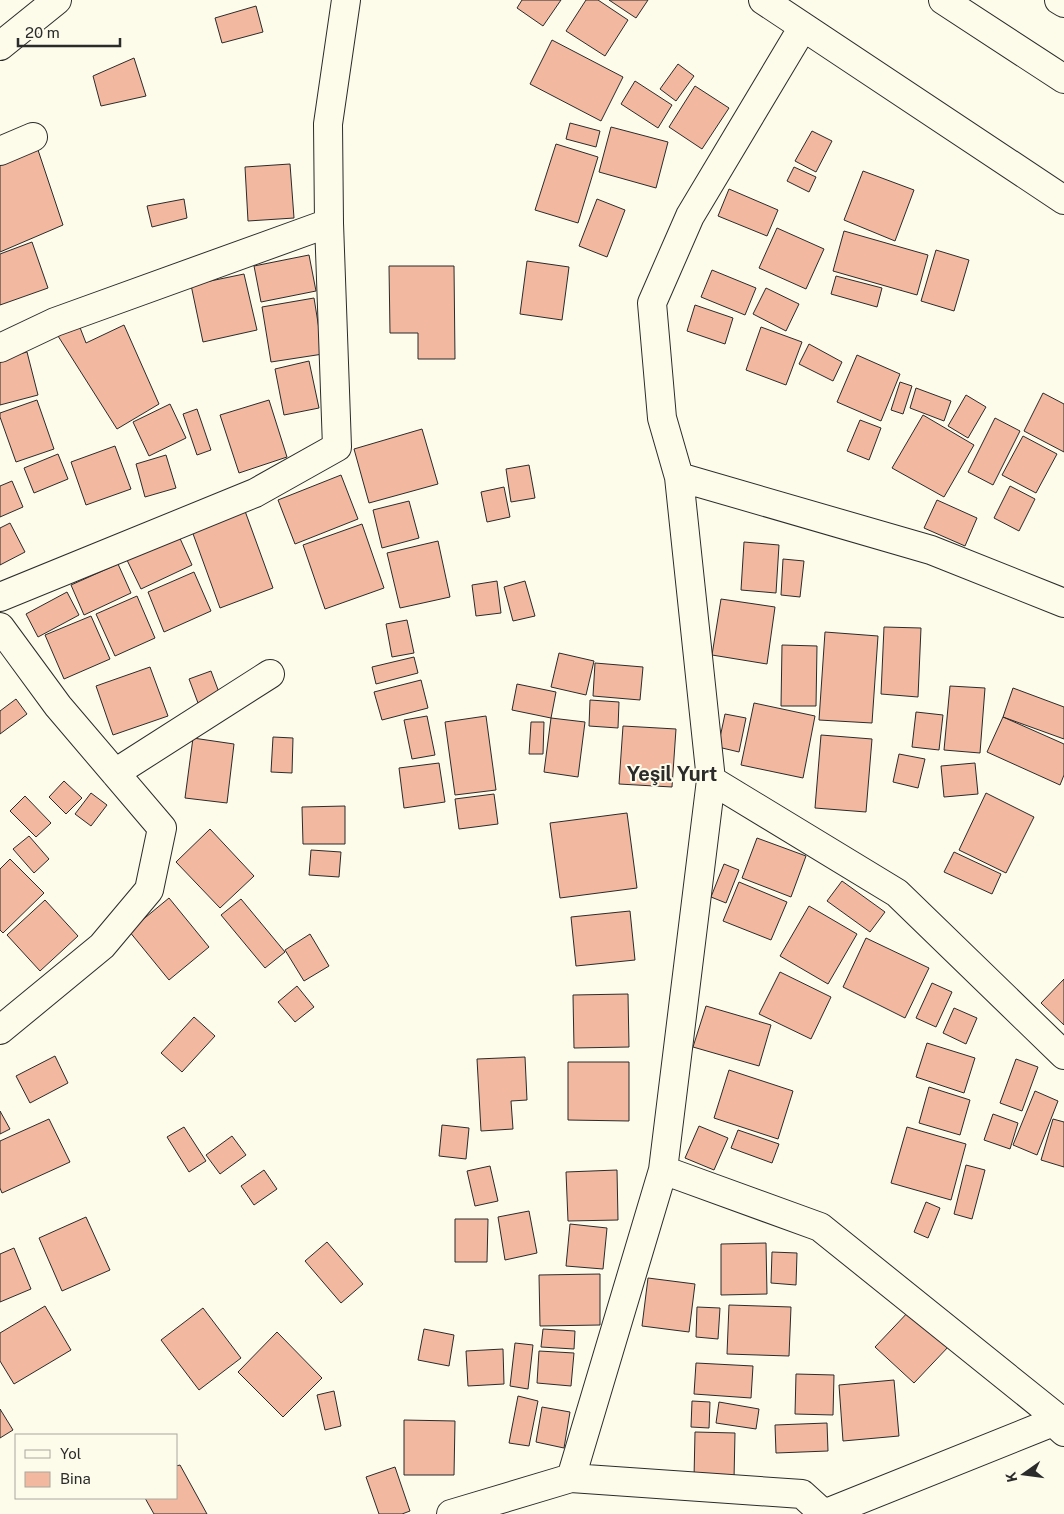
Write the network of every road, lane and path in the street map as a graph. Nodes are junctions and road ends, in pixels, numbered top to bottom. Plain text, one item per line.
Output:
1 (57, 0) edge
2 (346, 0) edge
3 (763, 0) edge
4 (943, 0) edge
5 (1059, 0) edge
6 (1064, 3) edge
7 (803, 27) junction
8 (0, 46) edge
9 (1064, 79) edge
10 (34, 137) dead end
11 (0, 152) edge
12 (1064, 200) edge
13 (329, 223) junction
14 (0, 348) edge
15 (679, 477) junction
16 (0, 597) edge
17 (1064, 603) edge
18 (0, 626) edge
19 (270, 674) dead end
20 (115, 773) junction
21 (711, 780) junction
22 (0, 1030) edge
23 (1064, 1055) edge
24 (663, 1170) junction
25 (1059, 1420) edge
26 (571, 1478) junction
27 (451, 1514) edge
28 (824, 1514) edge

1 - 8 main road
2 - 13 main road
3 - 7 main road
4 - 9 main road
5 - 6 main road
7 - 12 main road
7 - 15 main road
10 - 11 main road
13 - 14 main road
13 - 16 main road
15 - 17 main road
15 - 21 main road
18 - 20 main road
19 - 20 main road
20 - 22 main road
21 - 23 main road
21 - 24 main road
24 - 25 main road
24 - 26 main road
25 - 28 main road
26 - 27 main road
26 - 28 main road

